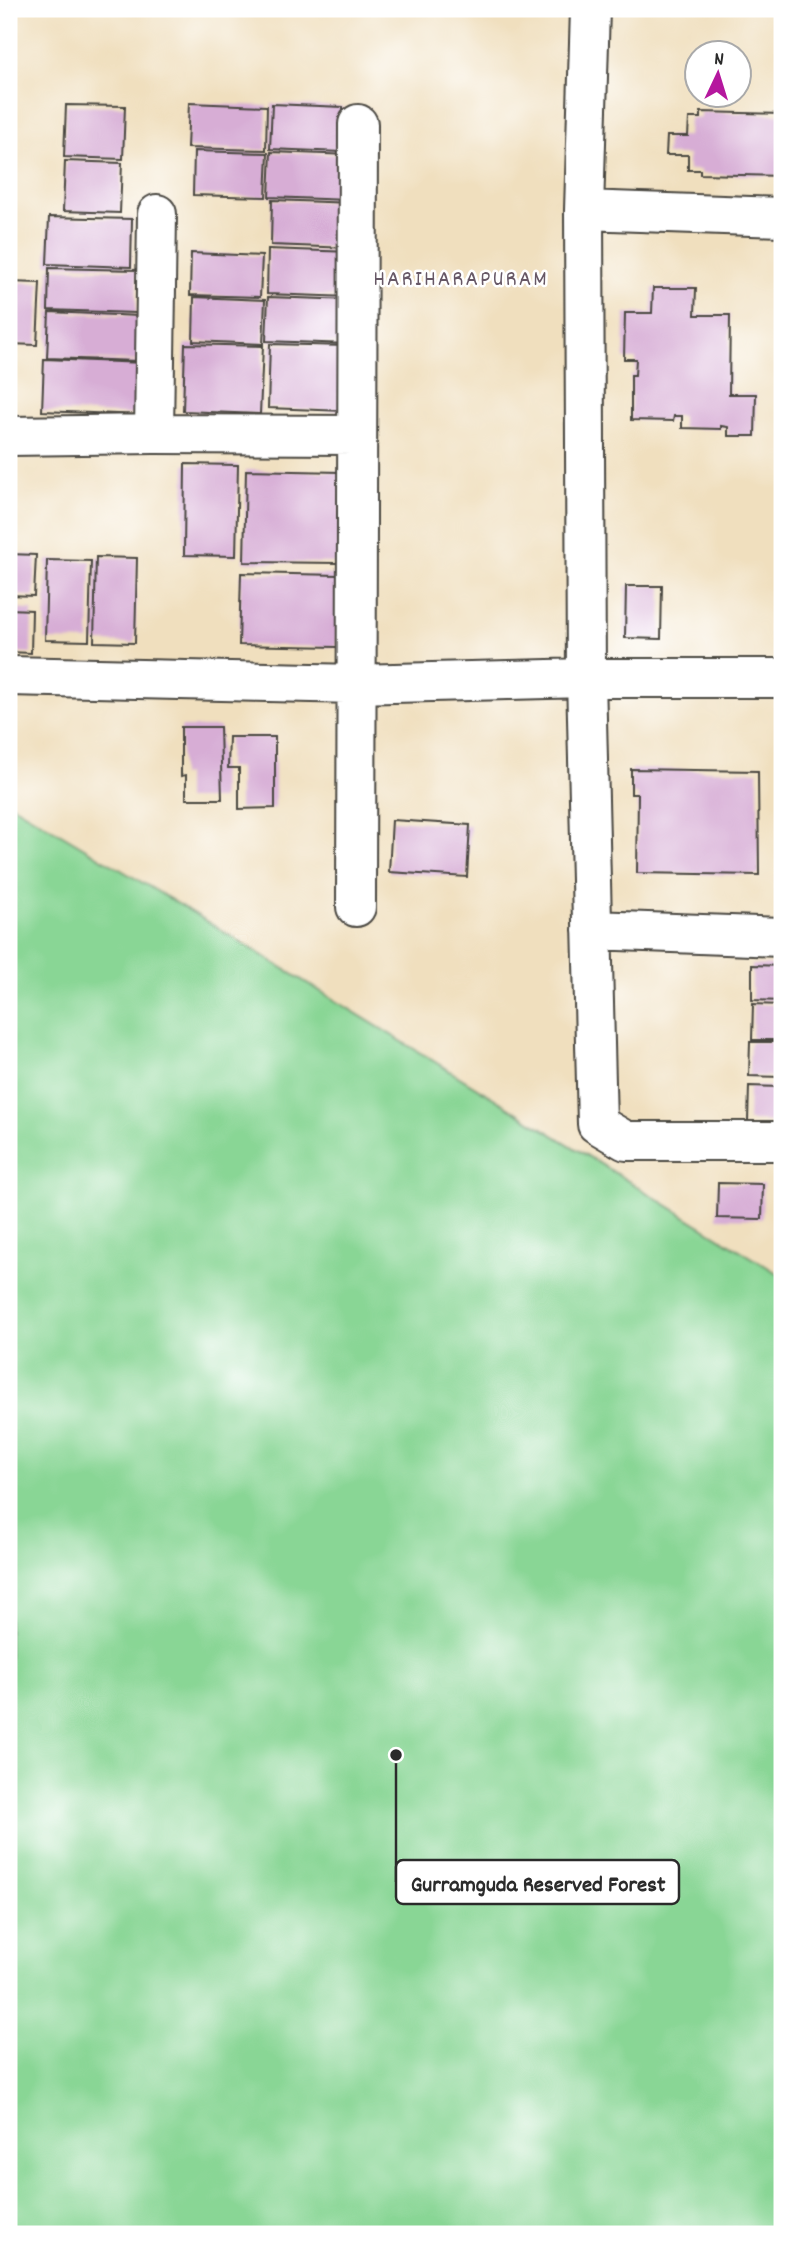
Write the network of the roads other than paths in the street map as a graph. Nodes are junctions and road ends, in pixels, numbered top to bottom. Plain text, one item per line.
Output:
1 (590, 9) edge
2 (358, 124) dead end
3 (584, 210) junction
4 (157, 214) dead end
5 (782, 216) edge
6 (154, 434) junction
7 (357, 435) junction
8 (9, 436) edge
9 (9, 676) edge
10 (586, 678) junction
11 (782, 678) edge
12 (356, 684) junction
13 (355, 907) dead end
14 (592, 930) junction
15 (782, 937) edge
16 (782, 1141) edge

1 - 3 street
2 - 7 street
3 - 5 street
3 - 10 street
4 - 6 street
6 - 7 street
6 - 8 street
7 - 12 street
9 - 12 street
10 - 11 street
10 - 12 street
10 - 14 street
12 - 13 street
14 - 15 street
14 - 16 street

